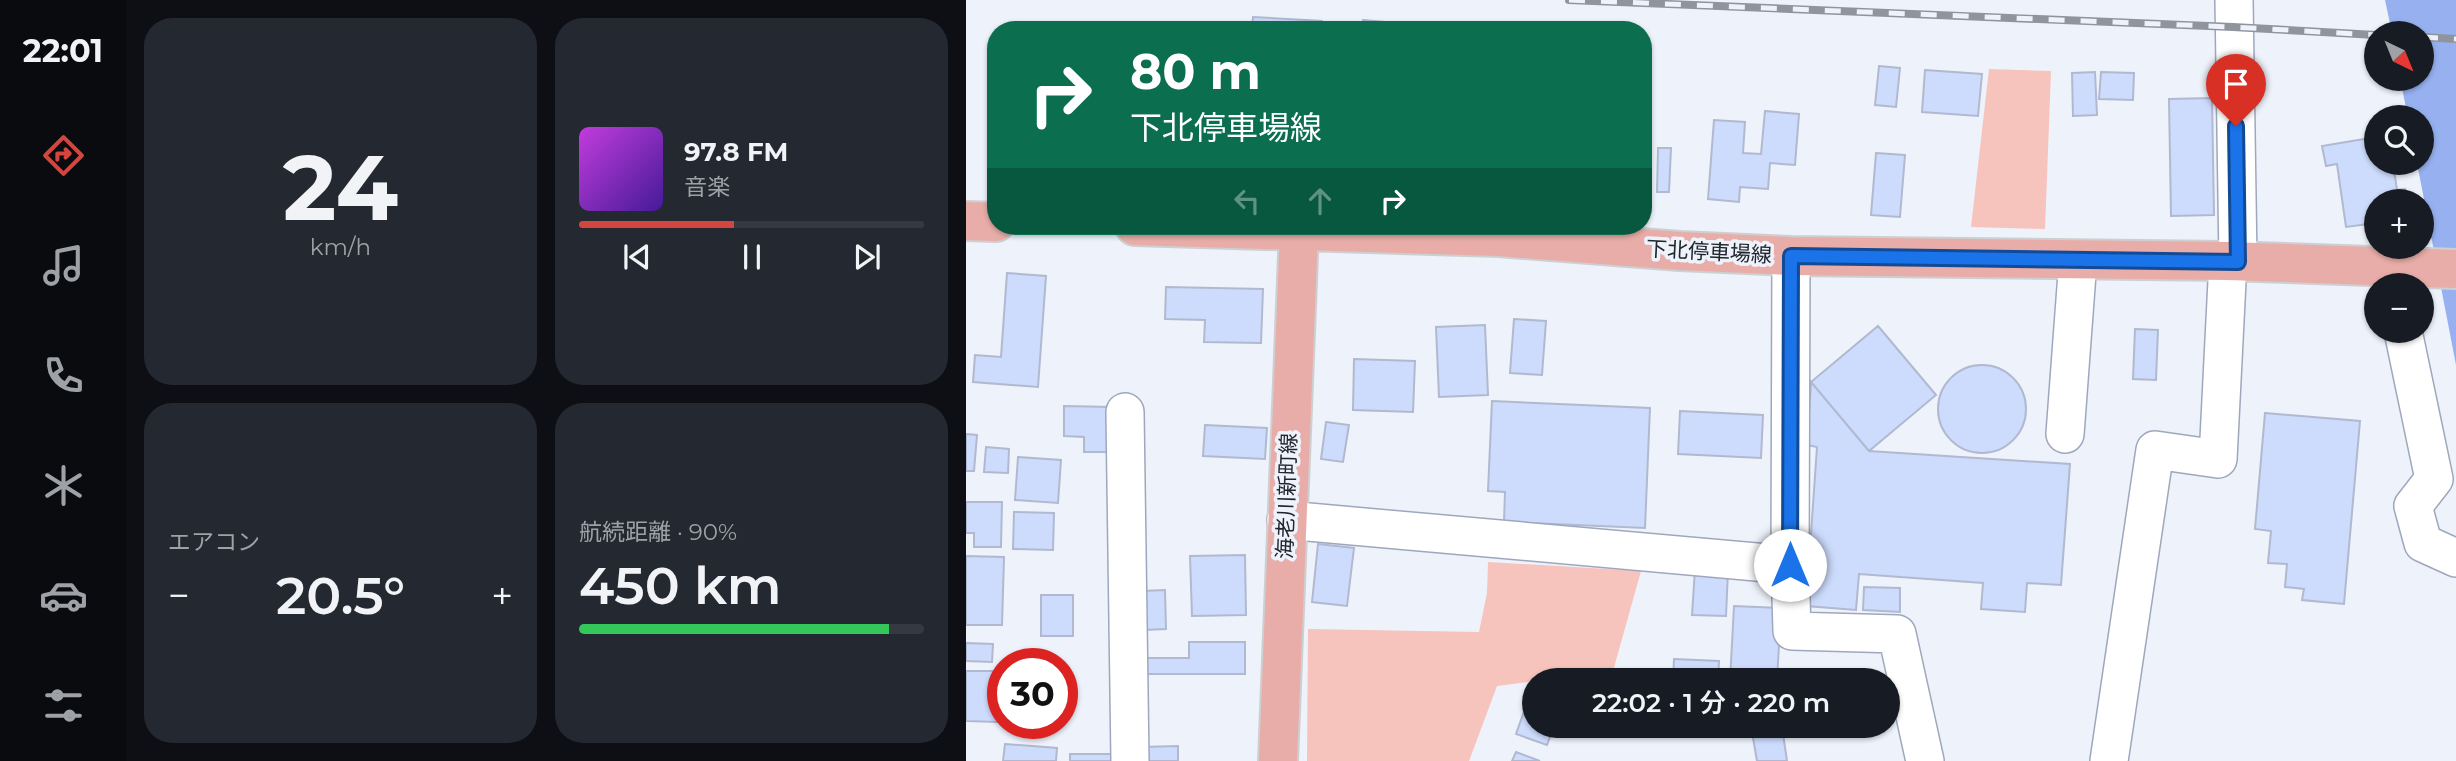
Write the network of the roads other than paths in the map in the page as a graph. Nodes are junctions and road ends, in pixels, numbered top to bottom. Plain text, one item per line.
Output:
1 (2234, 0) edge
2 (966, 221) edge
3 (987, 222) edge
4 (1300, 235) edge
5 (1449, 235) edge
6 (1791, 256) junction
7 (2078, 260) junction
8 (2233, 262) junction
9 (2415, 272) edge
10 (2406, 343) edge
11 (1125, 412) dead end
12 (2065, 434) dead end
13 (1286, 520) junction
14 (2456, 558) edge
15 (1790, 565) junction
16 (1130, 761) edge
17 (1278, 761) edge
18 (1925, 761) edge
19 (2109, 761) edge

1 - 8 street
2 - 3 main road
4 - 13 main road, 海老川新町線
5 - 6 main road, 下北停車場線
6 - 7 main road, 下北停車場線
6 - 15 street
7 - 8 main road, 下北停車場線
7 - 12 street
8 - 9 main road, 下北停車場線
8 - 19 street
10 - 14 street
11 - 16 street
13 - 15 street
13 - 17 main road, 海老川新町線
15 - 18 street

